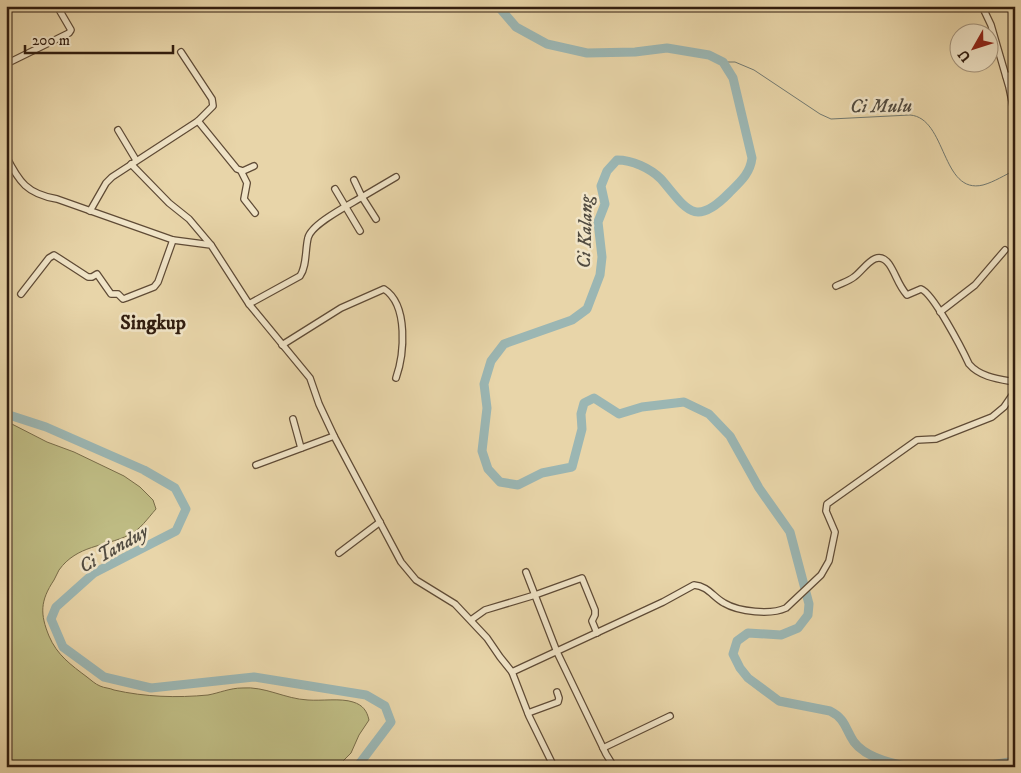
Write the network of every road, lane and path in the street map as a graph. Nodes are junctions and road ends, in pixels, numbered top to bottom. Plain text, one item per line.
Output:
1 (57, 6) edge
2 (982, 6) edge
3 (181, 52) dead end
4 (6, 64) edge
5 (1015, 74) edge
6 (1006, 76) junction
7 (1015, 116) edge
8 (198, 120) junction
9 (118, 130) dead end
10 (6, 156) edge
11 (134, 162) junction
12 (254, 166) dead end
13 (241, 171) junction
14 (396, 177) dead end
15 (354, 180) dead end
16 (335, 189) dead end
17 (362, 197) junction
18 (346, 208) junction
19 (90, 211) junction
20 (255, 213) dead end
21 (376, 219) dead end
22 (360, 231) dead end
23 (173, 240) junction
24 (211, 245) junction
25 (1005, 250) dead end
26 (836, 286) dead end
27 (21, 294) dead end
28 (249, 304) junction
29 (940, 312) junction
30 (282, 345) junction
31 (396, 378) dead end
32 (1015, 382) edge
33 (1015, 391) edge
34 (293, 419) dead end
35 (334, 436) junction
36 (301, 448) junction
37 (256, 465) dead end
38 (380, 522) junction
39 (339, 553) dead end
40 (526, 572) dead end
41 (535, 595) junction
42 (471, 620) junction
43 (597, 633) junction
44 (557, 652) junction
45 (512, 672) junction
46 (557, 692) dead end
47 (528, 713) junction
48 (670, 716) dead end
49 (603, 748) junction
50 (554, 767) edge
51 (614, 767) edge

1 - 4 street
2 - 6 street
3 - 8 street
5 - 6 street
6 - 7 street
8 - 11 street
8 - 13 street
9 - 11 street
10 - 19 street
11 - 19 street
11 - 24 street
12 - 13 street
13 - 20 street
14 - 17 street
15 - 17 street
16 - 18 street
17 - 18 street
17 - 21 street
18 - 22 street
18 - 28 street
19 - 23 street
23 - 24 street
23 - 27 street
24 - 28 street
25 - 29 street
26 - 29 street
28 - 30 street
29 - 32 street
30 - 31 street
30 - 35 street
33 - 43 street
34 - 36 street
35 - 36 street
35 - 38 street
36 - 37 street
38 - 39 street
38 - 42 street
40 - 41 street
41 - 42 street
41 - 43 street
41 - 44 street
42 - 45 street
43 - 44 street
44 - 45 street
44 - 49 street
45 - 47 street
46 - 47 street
47 - 50 street
48 - 49 street
49 - 51 street

